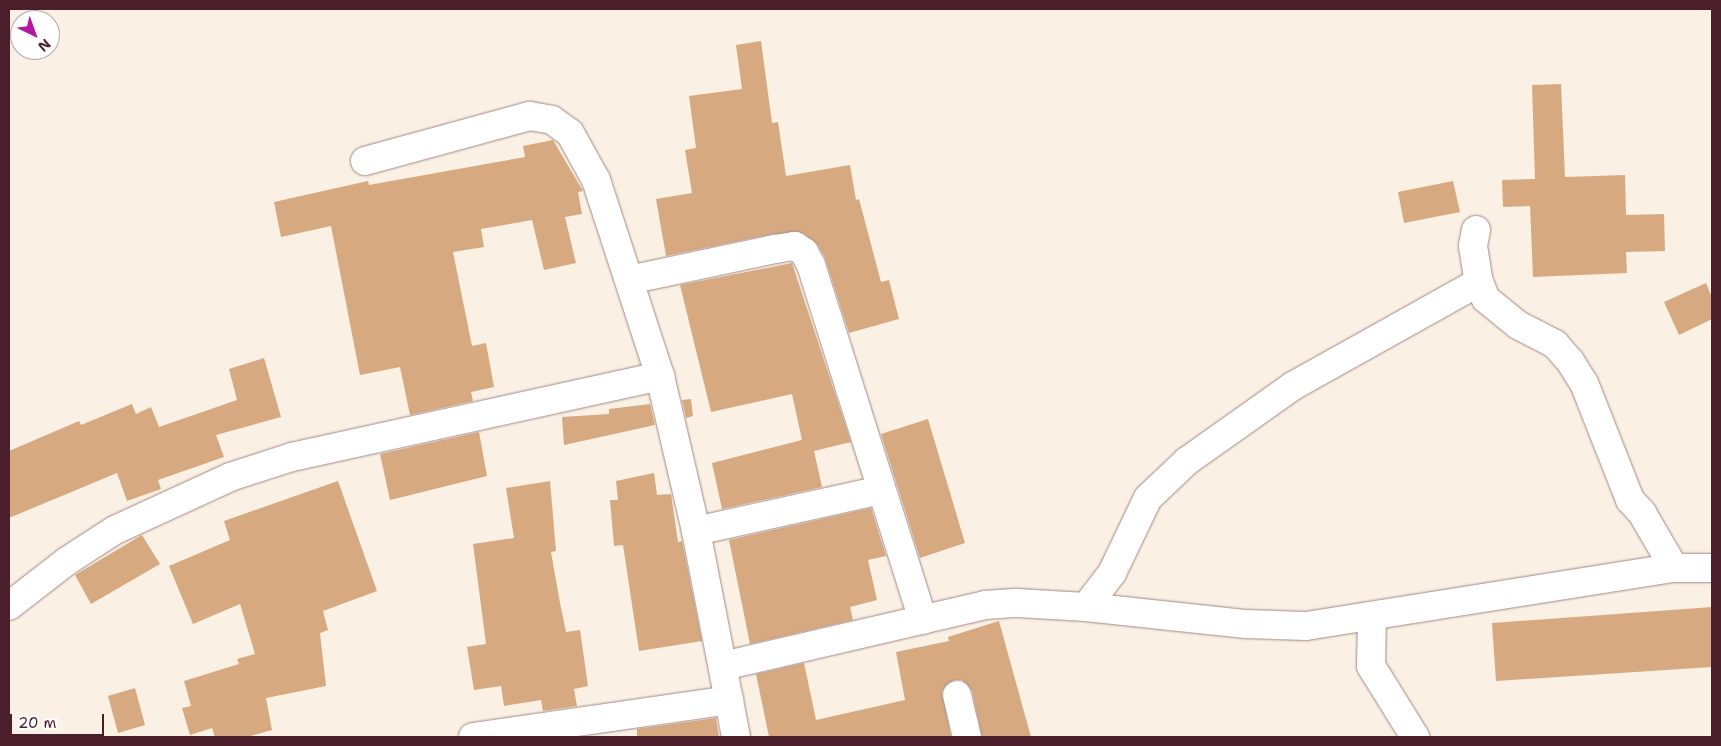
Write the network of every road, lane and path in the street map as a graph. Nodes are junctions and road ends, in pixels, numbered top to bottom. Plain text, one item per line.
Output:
1 (365, 161) dead end
2 (1476, 230) dead end
3 (629, 280) junction
4 (1479, 282) junction
5 (660, 376) junction
6 (881, 490) junction
7 (696, 532) junction
8 (1674, 568) junction
9 (1712, 568) edge
10 (9, 606) edge
11 (1086, 608) junction
12 (1372, 616) junction
13 (923, 620) junction
14 (723, 666) junction
15 (957, 695) dead end
16 (729, 700) junction
17 (473, 737) edge
18 (736, 737) edge
19 (967, 737) edge
20 (1415, 737) edge

1 - 3 street
2 - 4 street
3 - 5 street
3 - 6 street
4 - 8 street
4 - 11 street
5 - 7 street
5 - 10 street
6 - 7 street
6 - 13 street
7 - 14 street
8 - 9 street
8 - 12 street
11 - 12 street
11 - 13 street
12 - 20 street
13 - 14 street
14 - 16 street
15 - 19 street
16 - 17 street
16 - 18 street

